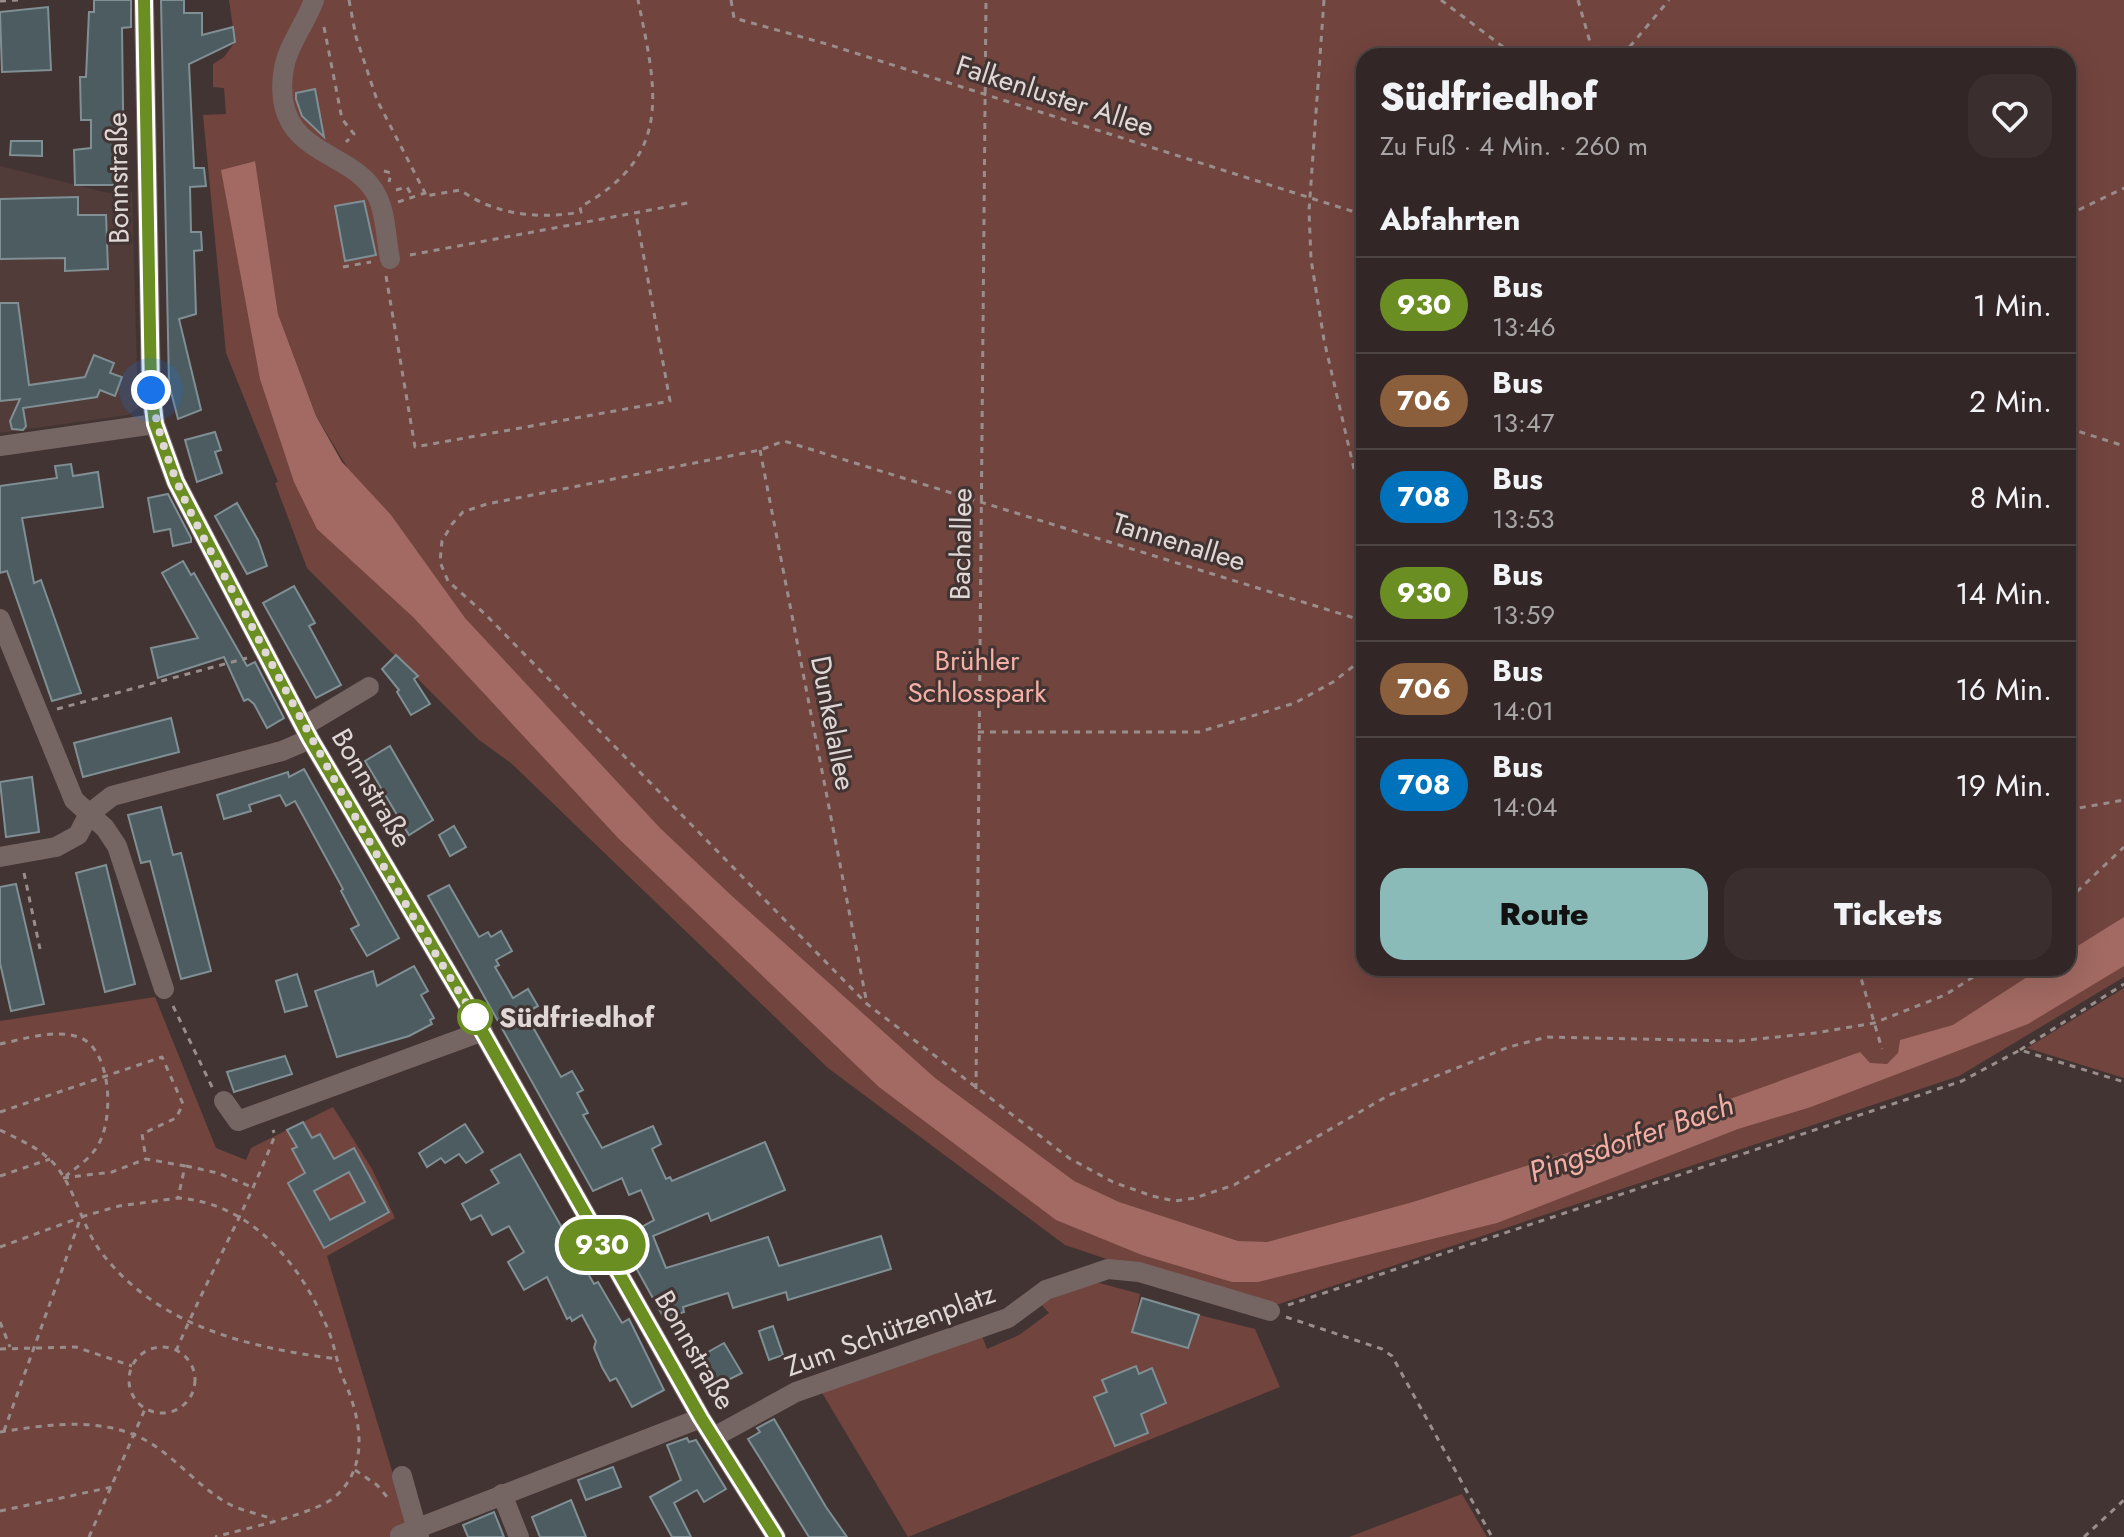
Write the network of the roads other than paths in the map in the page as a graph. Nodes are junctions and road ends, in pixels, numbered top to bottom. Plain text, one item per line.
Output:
1 (144, 0) edge
2 (317, 7) edge
3 (386, 260) road end
4 (155, 424) junction
5 (0, 446) edge
6 (0, 619) edge
7 (369, 687) dead end
8 (307, 732) junction
9 (89, 814) junction
10 (10, 855) edge
11 (164, 989) road end
12 (483, 1031) junction
13 (224, 1101) road end
14 (1270, 1311) road end
15 (701, 1418) junction
16 (714, 1437) junction
17 (402, 1476) dead end
18 (502, 1494) junction
19 (412, 1533) edge
20 (519, 1537) edge
21 (776, 1537) edge

1 - 4 street, Bonnstraße
2 - 3 street
4 - 5 street
4 - 8 street, Bonnstraße
6 - 9 street
7 - 8 street
8 - 9 street
8 - 12 street, Bonnstraße
9 - 10 street
9 - 11 street
12 - 13 street
12 - 15 street, Bonnstraße
14 - 16 street, Zum Schützenplatz
15 - 16 street, Bonnstraße
15 - 18 street
16 - 21 street, Bonnstraße
17 - 19 street
18 - 19 street
18 - 20 street

